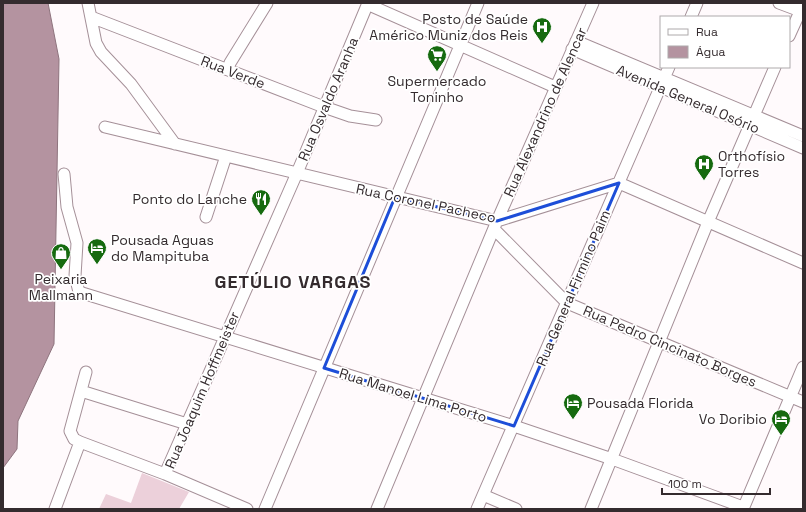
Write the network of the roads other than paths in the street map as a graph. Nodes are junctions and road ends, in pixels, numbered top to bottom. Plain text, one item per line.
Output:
1 (88, 3) edge
2 (267, 3) edge
3 (478, 3) edge
4 (697, 3) edge
5 (779, 3) edge
6 (368, 4) edge
7 (591, 4) edge
8 (802, 9) edge
9 (691, 16) edge
10 (91, 17) junction
11 (790, 34) edge
12 (460, 45) junction
13 (574, 45) junction
14 (775, 68) edge
15 (228, 70) junction
16 (665, 77) edge
17 (556, 87) junction
18 (324, 107) junction
19 (376, 120) dead end
20 (752, 120) junction
21 (105, 128) dead end
22 (803, 136) edge
23 (175, 144) junction
24 (803, 148) edge
25 (226, 156) junction
26 (296, 173) junction
27 (64, 174) dead end
28 (619, 183) junction
29 (395, 197) junction
30 (206, 217) dead end
31 (708, 222) junction
32 (496, 225) junction
33 (803, 263) edge
34 (567, 303) junction
35 (224, 338) junction
36 (659, 342) junction
37 (803, 367) edge
38 (324, 368) junction
39 (86, 372) dead end
40 (81, 391) junction
41 (790, 396) junction
42 (423, 397) junction
43 (803, 402) edge
44 (187, 424) junction
45 (514, 426) junction
46 (80, 442) junction
47 (612, 459) junction
48 (165, 474) junction
49 (483, 495) junction
50 (743, 508) edge
51 (55, 509) edge
52 (247, 509) edge
53 (265, 509) edge
54 (376, 509) edge
55 (477, 509) edge
56 (516, 509) edge
57 (591, 509) edge

1 - 10 street
2 - 15 street
3 - 12 street
4 - 9 street
5 - 8 street
6 - 12 street
6 - 18 street, Rua Osvaldo Aranha
7 - 13 street, Rua Alexandrino de Alencar
8 - 11 street
10 - 15 street, Rua Verde
10 - 23 street
12 - 17 street
12 - 29 street
13 - 16 street, Avenida General Osório
13 - 17 street, Rua Alexandrino de Alencar
14 - 20 street
15 - 18 street, Rua Verde
16 - 20 street, Avenida General Osório
16 - 28 street, Rua General Firmino Paim
17 - 32 street, Rua Alexandrino de Alencar
18 - 19 street, Rua Verde
18 - 26 street, Rua Osvaldo Aranha
20 - 22 street, Avenida General Osório
20 - 24 street, Avenida General Osório
20 - 31 street
21 - 23 street, Rua Coronel Pacheco
23 - 25 street, Rua Coronel Pacheco
25 - 26 street, Rua Coronel Pacheco
25 - 30 street
26 - 29 street, Rua Coronel Pacheco
26 - 35 street, Rua Joaquim Hoffmeister
27 - 35 street, Rua Manoel Lima Porto
28 - 31 street
28 - 32 street, Rua Coronel Pacheco
28 - 34 street, Rua General Firmino Paim
29 - 32 street, Rua Coronel Pacheco
29 - 38 street
31 - 33 street
31 - 36 street
32 - 34 street, Rua Pedro Cincinato Borges
32 - 42 street, Rua Alexandrino de Alencar
34 - 36 street, Rua Pedro Cincinato Borges
34 - 45 street, Rua General Firmino Paim
35 - 38 street, Rua Manoel Lima Porto
35 - 44 street, Rua Joaquim Hoffmeister
36 - 41 street, Rua Pedro Cincinato Borges
36 - 47 street
37 - 41 street
38 - 42 street, Rua Manoel Lima Porto
38 - 53 street
39 - 40 street
40 - 44 street
40 - 46 street
41 - 43 street, Rua Pedro Cincinato Borges
41 - 50 street
42 - 45 street, Rua Manoel Lima Porto
42 - 54 street, Rua Alexandrino de Alencar
44 - 48 street, Rua Joaquim Hoffmeister
45 - 47 street, Rua Manoel Lima Porto
45 - 49 street, Rua General Firmino Paim
46 - 48 street
46 - 51 street
47 - 50 street, Rua Manoel Lima Porto
47 - 57 street
48 - 52 street
49 - 55 street, Rua General Firmino Paim
49 - 56 street

